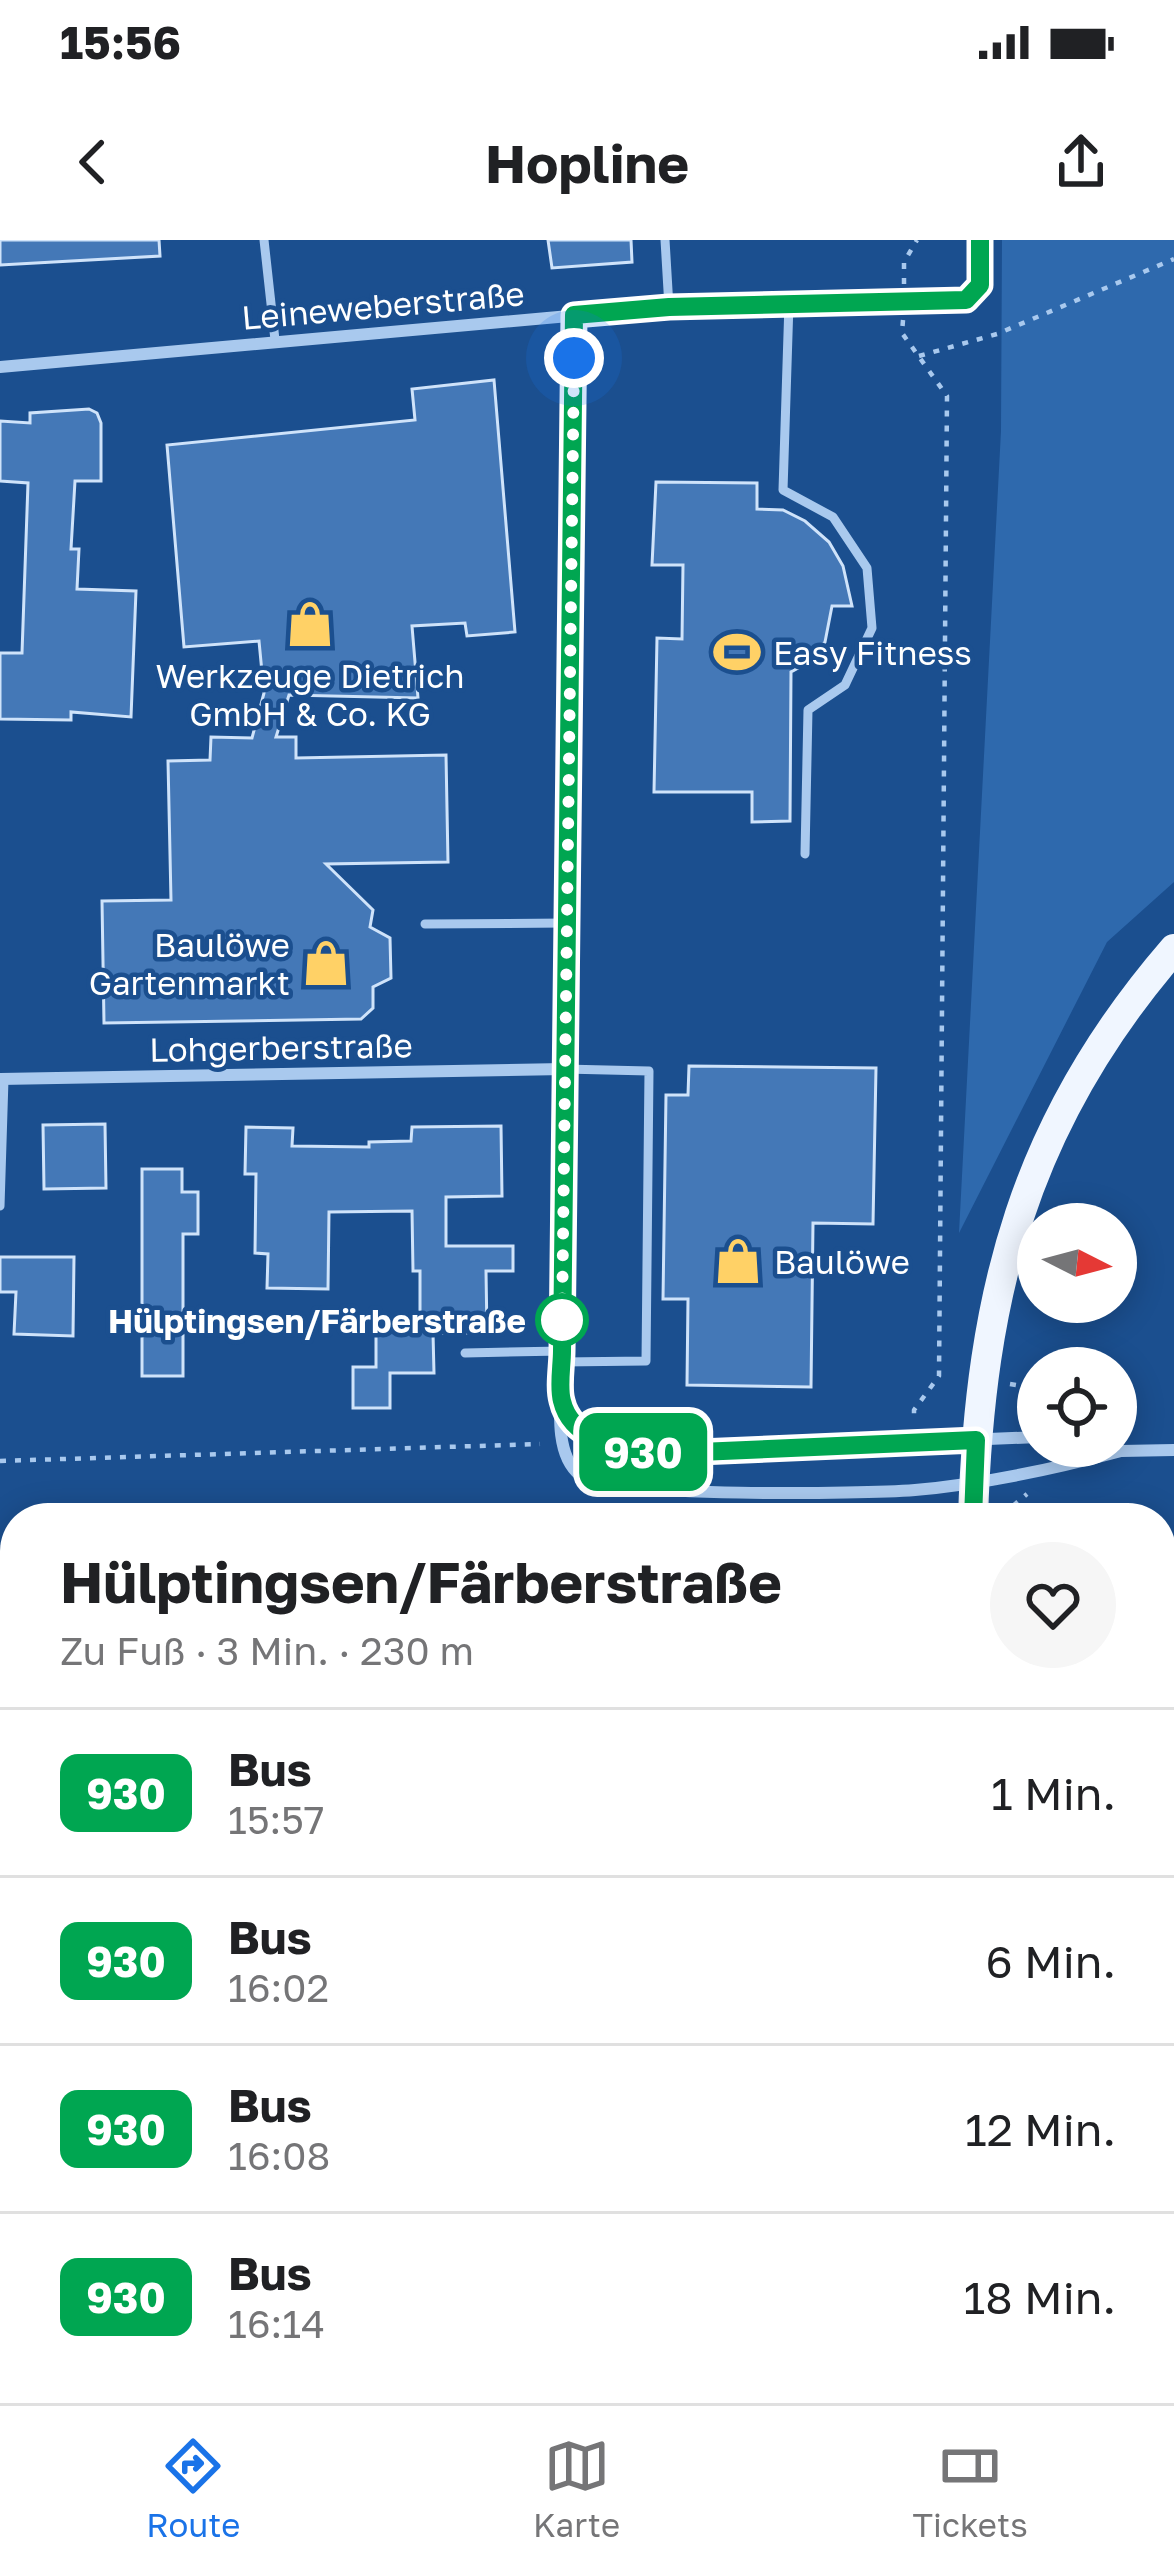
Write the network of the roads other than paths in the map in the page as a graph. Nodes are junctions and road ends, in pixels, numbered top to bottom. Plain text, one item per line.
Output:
1 (263, 240) edge
2 (665, 240) edge
3 (980, 240) edge
4 (789, 303) junction
5 (669, 307) junction
6 (574, 315) junction
7 (275, 340) junction
8 (0, 367) edge
9 (806, 854) dead end
10 (566, 922) junction
11 (425, 924) dead end
12 (1174, 950) edge
13 (564, 1069) junction
14 (2, 1079) edge
15 (0, 1206) edge
16 (465, 1353) dead end
17 (562, 1356) junction
18 (562, 1403) junction
19 (1017, 1438) edge
20 (976, 1440) junction
21 (1174, 1450) edge
22 (1137, 1451) edge
23 (1059, 1467) edge
24 (974, 1481) junction
25 (973, 1503) edge

1 - 7 lane
2 - 5 lane
3 - 4 street, Leineweberstraße
4 - 5 street, Leineweberstraße
4 - 9 lane
5 - 6 street, Leineweberstraße
6 - 7 street, Leineweberstraße
6 - 10 street
7 - 8 street, Leineweberstraße
10 - 11 lane
10 - 13 street
12 - 20 main road
13 - 14 street, Lohgerberstraße
13 - 17 street
13 - 17 lane
14 - 15 lane
16 - 17 lane
17 - 18 street
18 - 20 street
18 - 24 street
19 - 20 street
20 - 24 main road
21 - 22 street
23 - 24 street
24 - 25 main road

